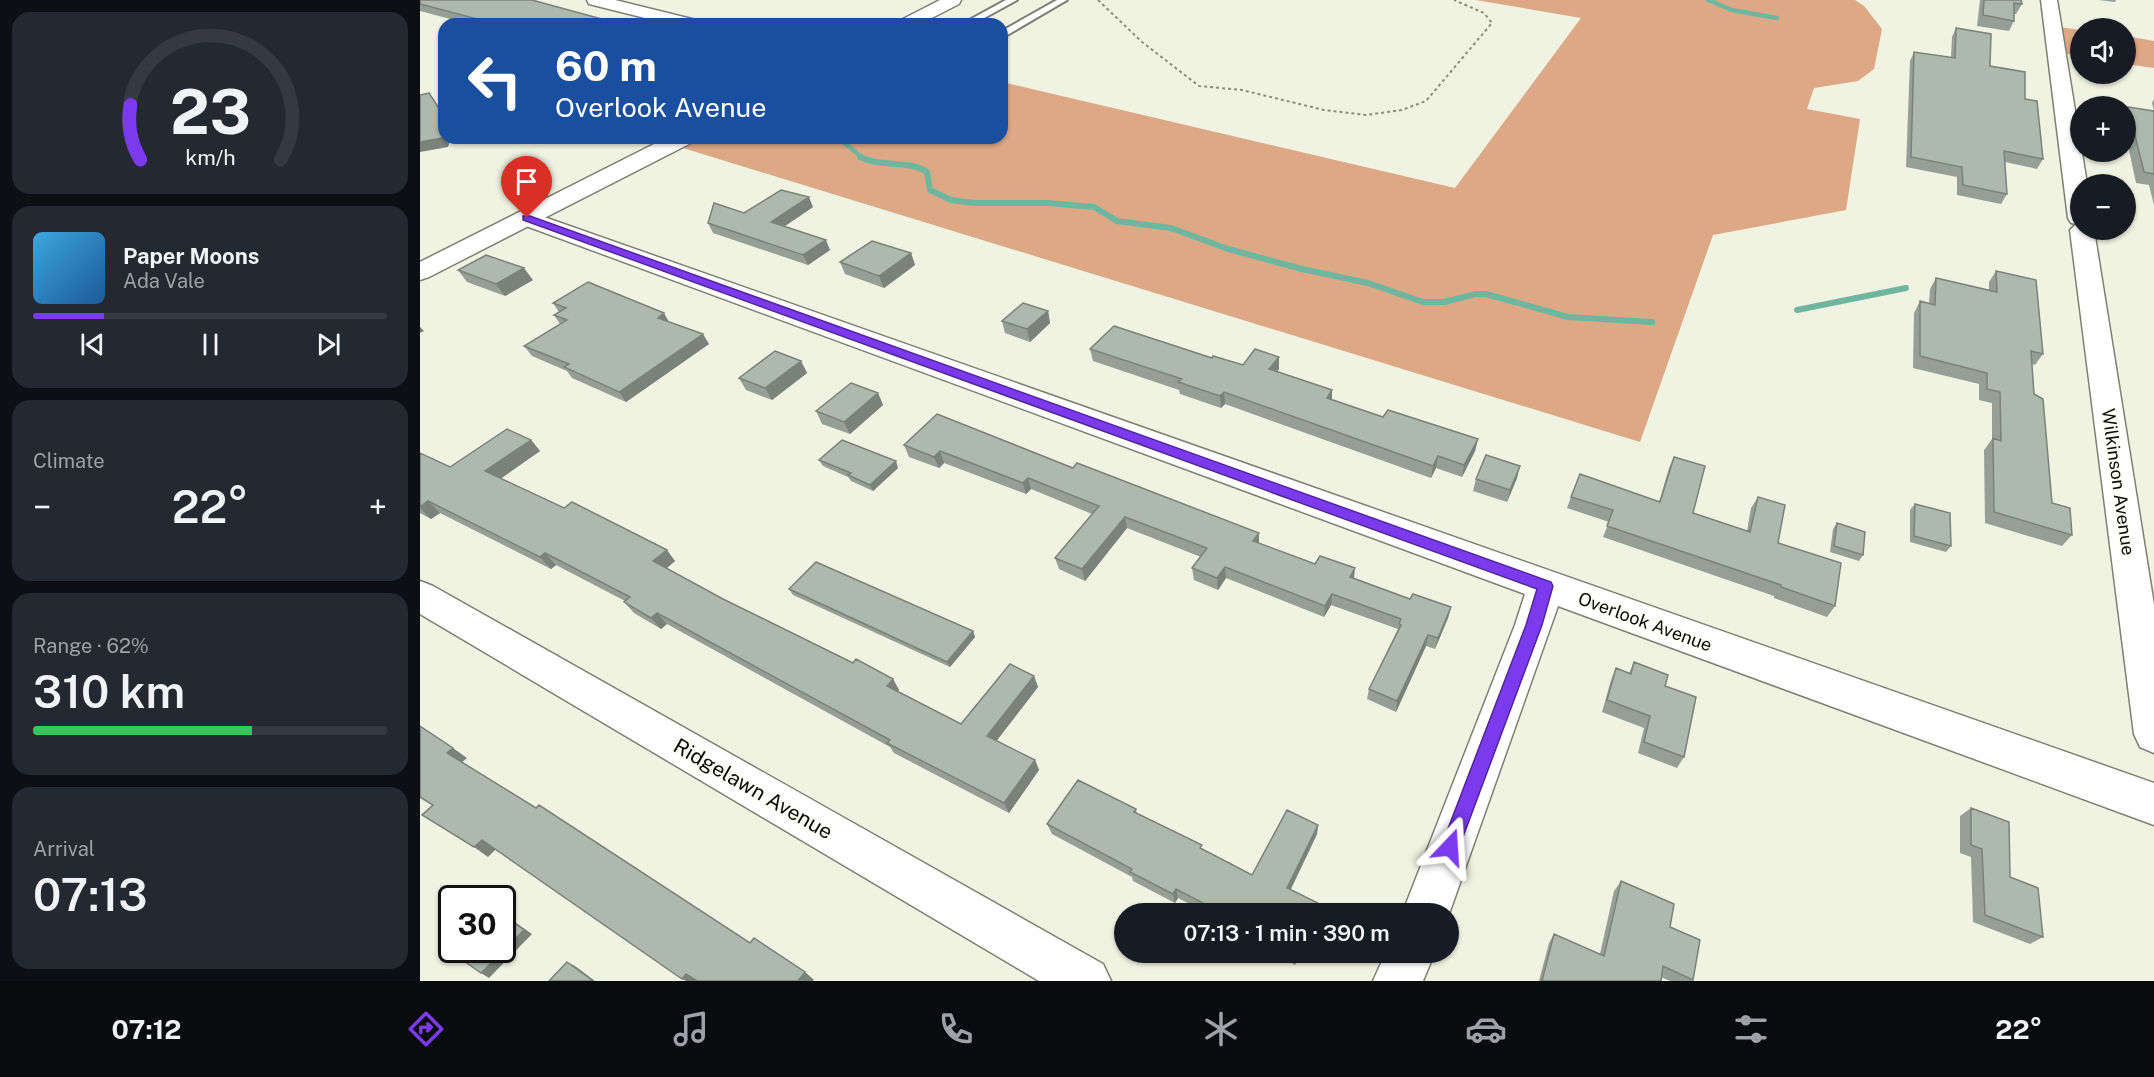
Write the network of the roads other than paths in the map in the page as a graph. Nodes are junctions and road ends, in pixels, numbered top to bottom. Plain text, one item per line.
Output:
1 (595, 0) edge
2 (953, 0) edge
3 (1013, 0) edge
4 (1063, 0) edge
5 (2049, 0) edge
6 (666, 18) edge
7 (918, 18) edge
8 (978, 18) edge
9 (1008, 32) edge
10 (671, 144) edge
11 (2074, 174) edge
12 (527, 218) junction
13 (2083, 240) edge
14 (420, 272) edge
15 (1546, 586) junction
16 (420, 596) edge
17 (2154, 734) edge
18 (2154, 804) edge
19 (1429, 903) edge
20 (1406, 963) edge
21 (1086, 981) edge
22 (1398, 981) edge

1 - 6 street
2 - 7 street
3 - 8 lane
4 - 9 lane
5 - 11 street
10 - 12 street
12 - 14 street
12 - 15 street, Overlook Avenue
13 - 17 street, Wilkinson Avenue
15 - 18 street, Overlook Avenue
15 - 19 street
16 - 21 street, Ridgelawn Avenue
20 - 22 street

